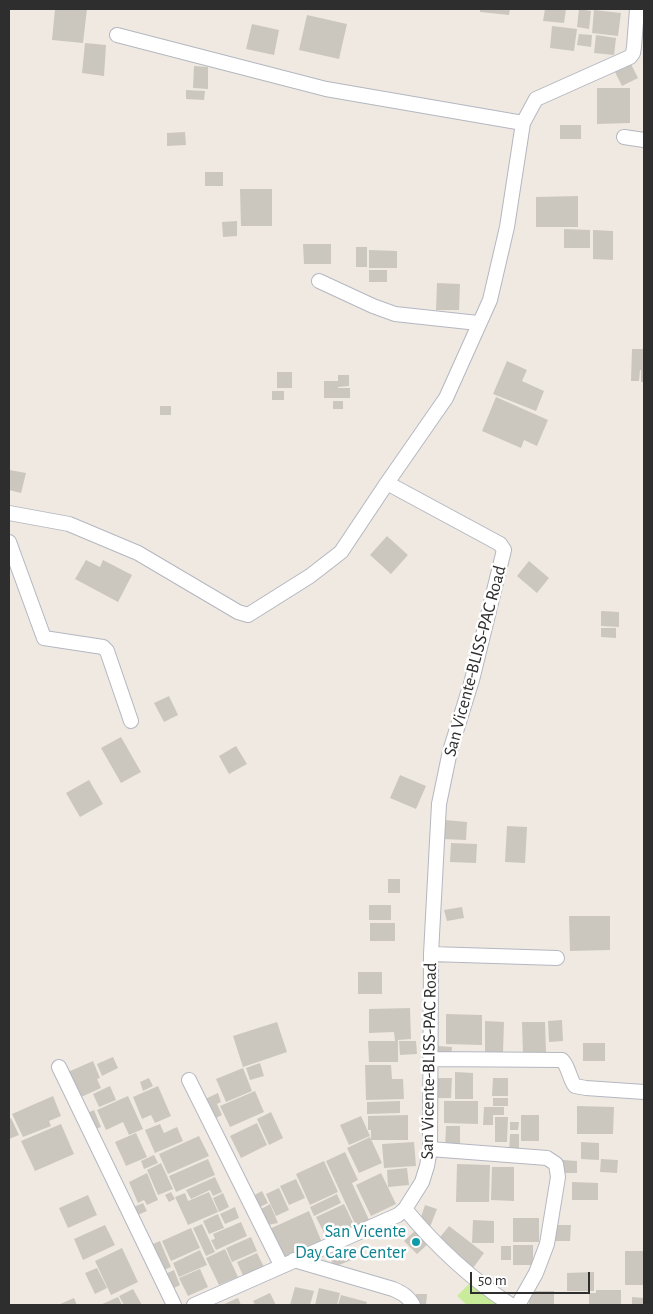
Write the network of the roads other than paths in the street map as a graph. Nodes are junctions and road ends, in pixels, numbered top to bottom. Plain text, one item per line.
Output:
1 (637, 9) edge
2 (117, 35) dead end
3 (523, 123) junction
4 (624, 137) dead end
5 (644, 140) edge
6 (320, 281) dead end
7 (478, 323) junction
8 (387, 483) junction
9 (9, 513) edge
10 (9, 542) edge
11 (131, 721) dead end
12 (431, 954) junction
13 (557, 958) dead end
14 (430, 1059) junction
15 (59, 1067) dead end
16 (189, 1080) dead end
17 (644, 1092) edge
18 (430, 1149) junction
19 (405, 1209) junction
20 (294, 1260) junction
21 (281, 1266) junction
22 (174, 1305) edge
23 (194, 1305) edge
24 (413, 1305) edge
25 (510, 1305) edge
26 (518, 1305) edge

1 - 3 street
2 - 3 street
3 - 7 street
4 - 5 street
6 - 7 street
7 - 8 street
8 - 9 street
8 - 12 street, San Vicente-BLISS-PAC Road
10 - 11 street
12 - 13 street
12 - 14 street, San Vicente-BLISS-PAC Road
14 - 17 street
14 - 18 street, San Vicente-BLISS-PAC Road
15 - 22 street
16 - 21 street
18 - 19 street, San Vicente-BLISS-PAC Road
18 - 26 street
19 - 20 street, San Vicente-BLISS-PAC Road
19 - 25 street
20 - 21 street, San Vicente-BLISS-PAC Road
20 - 24 street
21 - 23 street, San Vicente-BLISS-PAC Road

